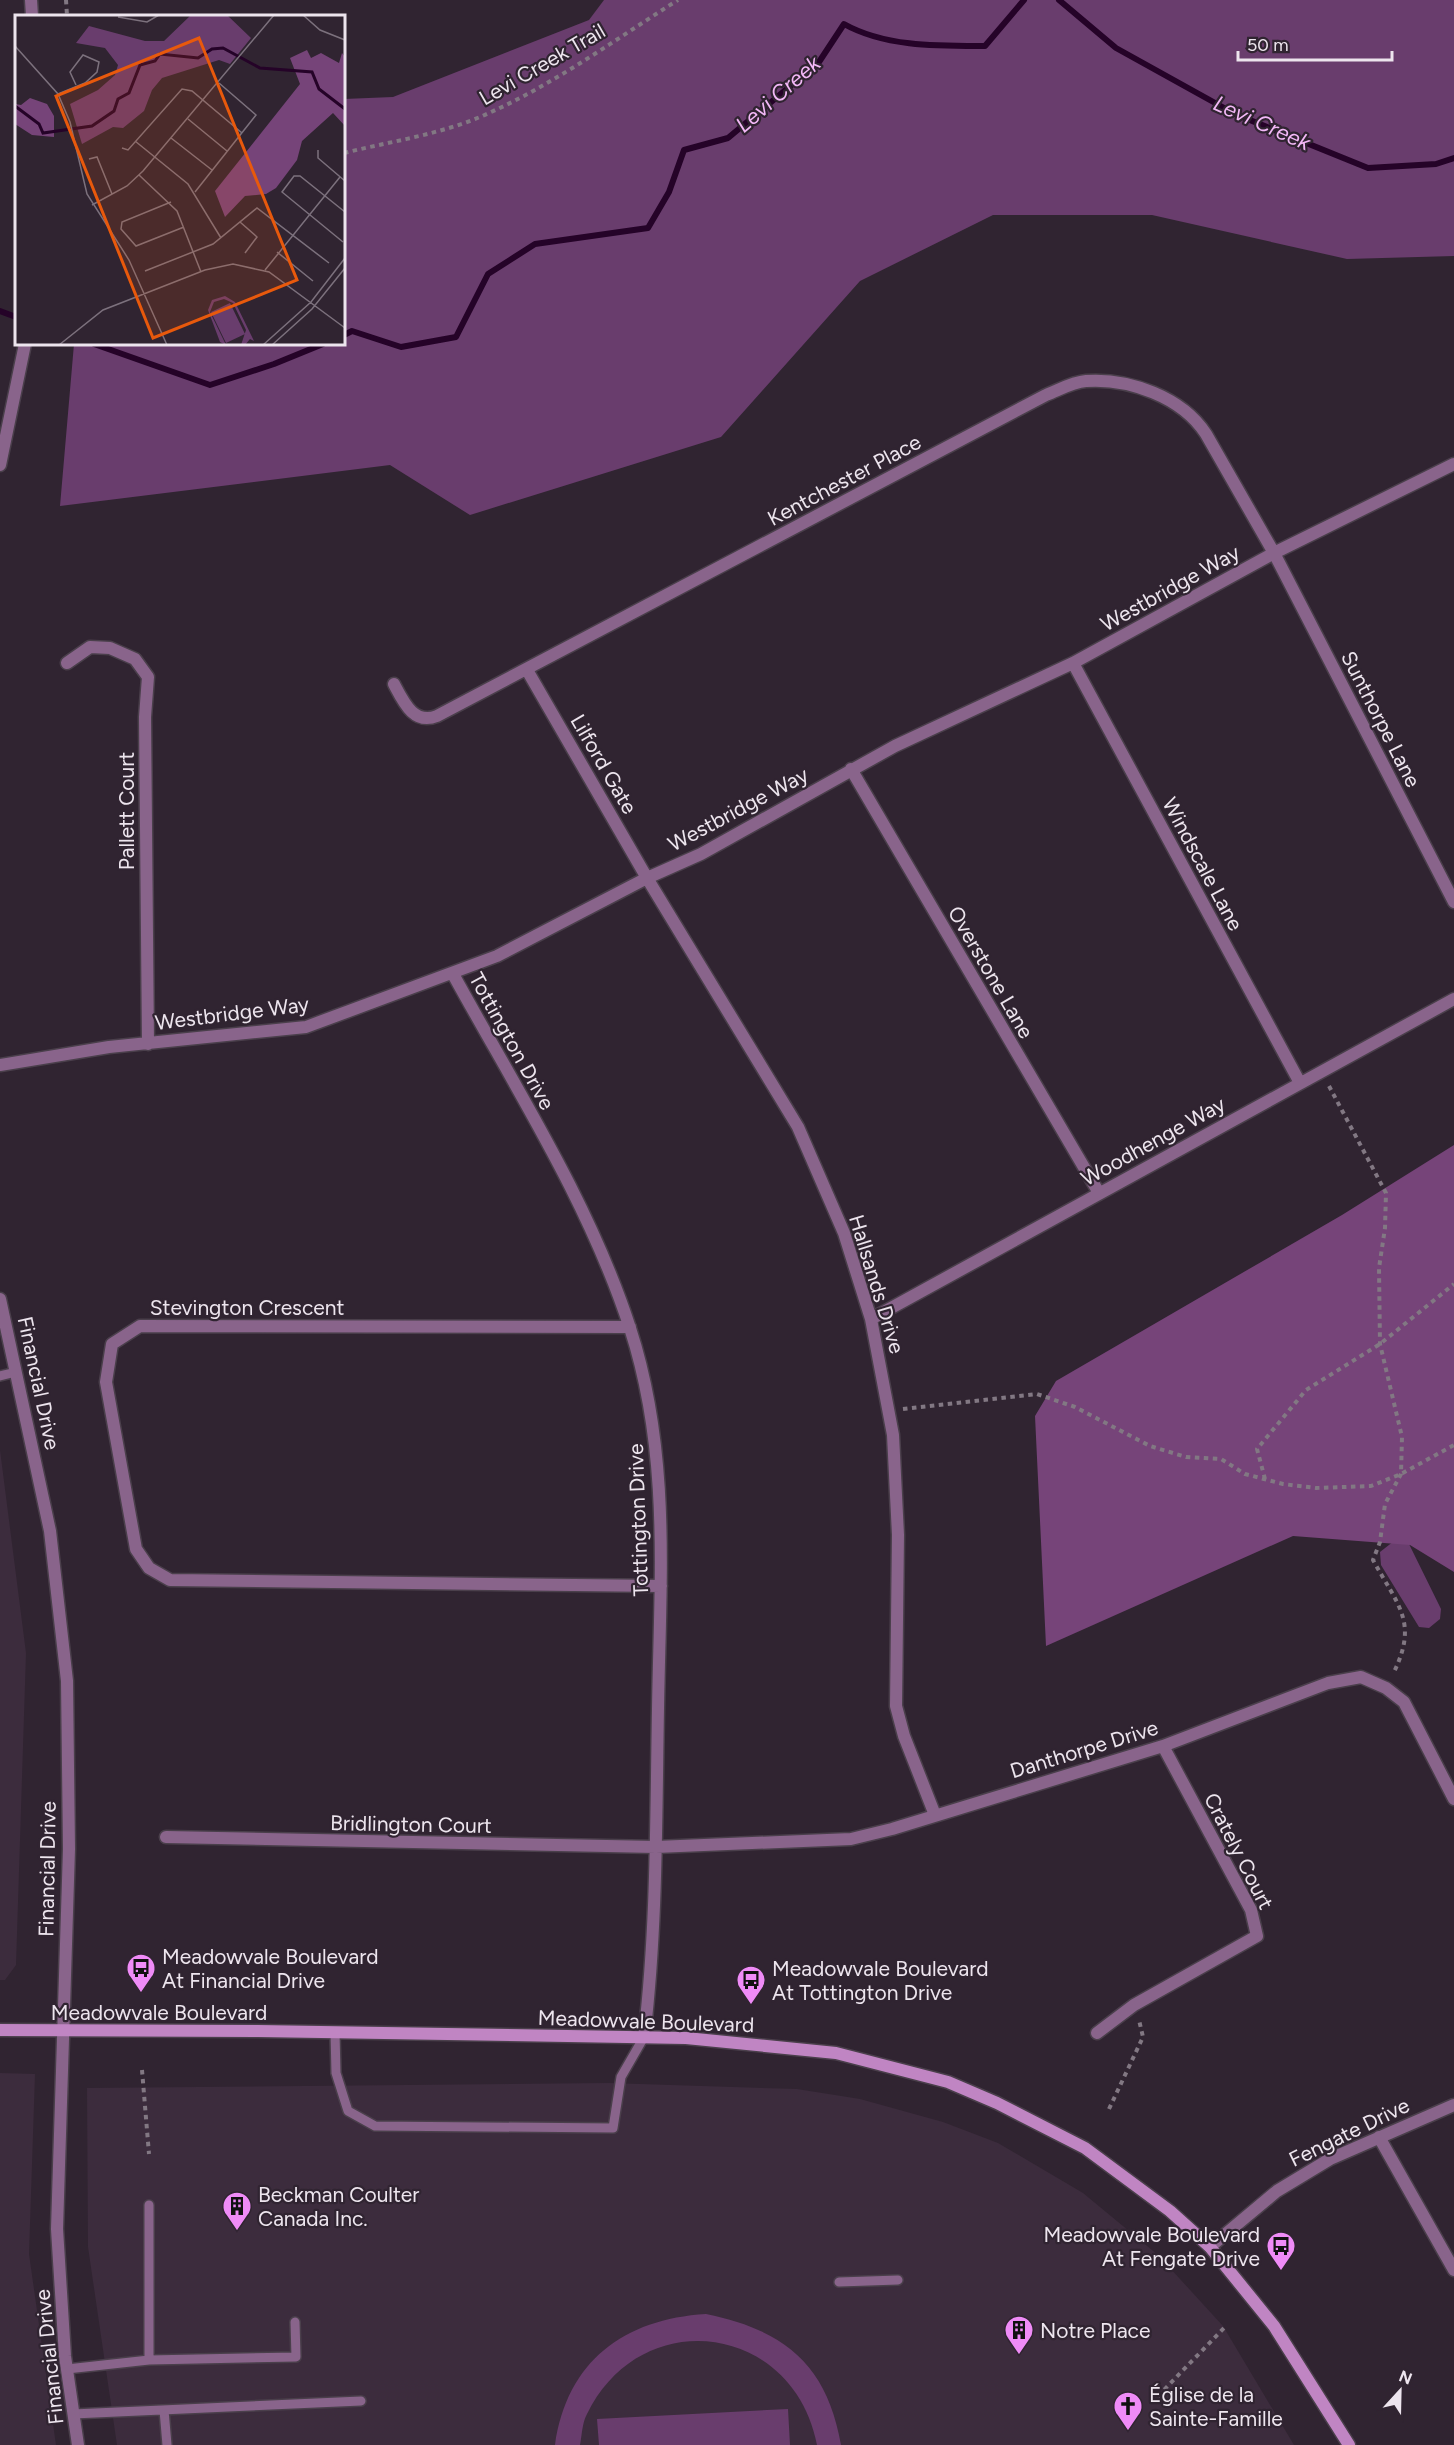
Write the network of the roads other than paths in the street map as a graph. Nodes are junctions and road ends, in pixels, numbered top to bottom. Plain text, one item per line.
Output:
1 (31, 0) edge
2 (32, 15) edge
3 (25, 345) edge
4 (1454, 464) edge
5 (0, 465) edge
6 (1274, 553) junction
7 (67, 663) dead end
8 (1073, 663) junction
9 (527, 670) junction
10 (394, 684) dead end
11 (851, 769) junction
12 (648, 878) junction
13 (1454, 902) edge
14 (453, 974) junction
15 (1454, 999) edge
16 (148, 1044) junction
17 (0, 1065) edge
18 (1300, 1083) junction
19 (1099, 1193) junction
20 (0, 1299) edge
21 (871, 1319) junction
22 (630, 1327) junction
23 (16, 1372) junction
24 (0, 1376) edge
25 (661, 1586) junction
26 (1162, 1746) junction
27 (1454, 1799) edge
28 (935, 1815) junction
29 (166, 1837) dead end
30 (656, 1847) junction
31 (0, 2030) edge
32 (61, 2031) junction
33 (335, 2033) junction
34 (1097, 2033) dead end
35 (644, 2037) junction
36 (1454, 2105) edge
37 (1379, 2137) junction
38 (148, 2205) dead end
39 (1210, 2247) junction
40 (1454, 2270) edge
41 (898, 2280) dead end
42 (839, 2282) dead end
43 (296, 2322) dead end
44 (149, 2360) junction
45 (67, 2369) junction
46 (361, 2401) dead end
47 (164, 2410) junction
48 (73, 2414) junction
49 (78, 2445) edge
50 (167, 2445) edge
51 (1349, 2445) edge

1 - 2 street
3 - 5 street
4 - 6 street, Westbridge Way
6 - 8 street, Westbridge Way
6 - 9 street, Kentchester Place
6 - 13 street, Sunthorpe Lane
7 - 16 street, Pallett Court
8 - 11 street, Westbridge Way
8 - 18 street, Windscale Lane
9 - 10 street, Kentchester Place
9 - 12 street, Lilford Gate
11 - 12 street, Westbridge Way
11 - 19 street, Overstone Lane
12 - 14 street, Westbridge Way
12 - 21 street, Hallsands Drive
14 - 16 street, Westbridge Way
14 - 22 street, Tottington Drive
15 - 18 street, Woodhenge Way
16 - 17 street, Westbridge Way
18 - 19 street, Woodhenge Way
19 - 21 street, Woodhenge Way
20 - 23 street, Financial Drive
21 - 28 street, Hallsands Drive
22 - 25 street, Tottington Drive
22 - 25 street, Stevington Crescent
23 - 24 lane
23 - 32 street, Financial Drive
25 - 30 street, Tottington Drive
26 - 27 street, Danthorpe Drive
26 - 28 street, Danthorpe Drive
26 - 34 street, Crately Court
28 - 30 street, Danthorpe Drive
29 - 30 street, Bridlington Court
30 - 35 street, Tottington Drive
31 - 32 main road, Meadowvale Boulevard
32 - 33 main road, Meadowvale Boulevard
32 - 45 street, Financial Drive
33 - 35 main road, Meadowvale Boulevard
33 - 35 lane
35 - 39 main road, Meadowvale Boulevard
36 - 37 street, Fengate Drive
37 - 39 street, Fengate Drive
37 - 40 street
38 - 44 lane
39 - 51 main road, Meadowvale Boulevard
41 - 42 lane
43 - 44 lane
44 - 45 lane
45 - 48 street, Financial Drive
46 - 47 lane
47 - 48 lane
47 - 50 lane
48 - 49 street, Financial Drive

